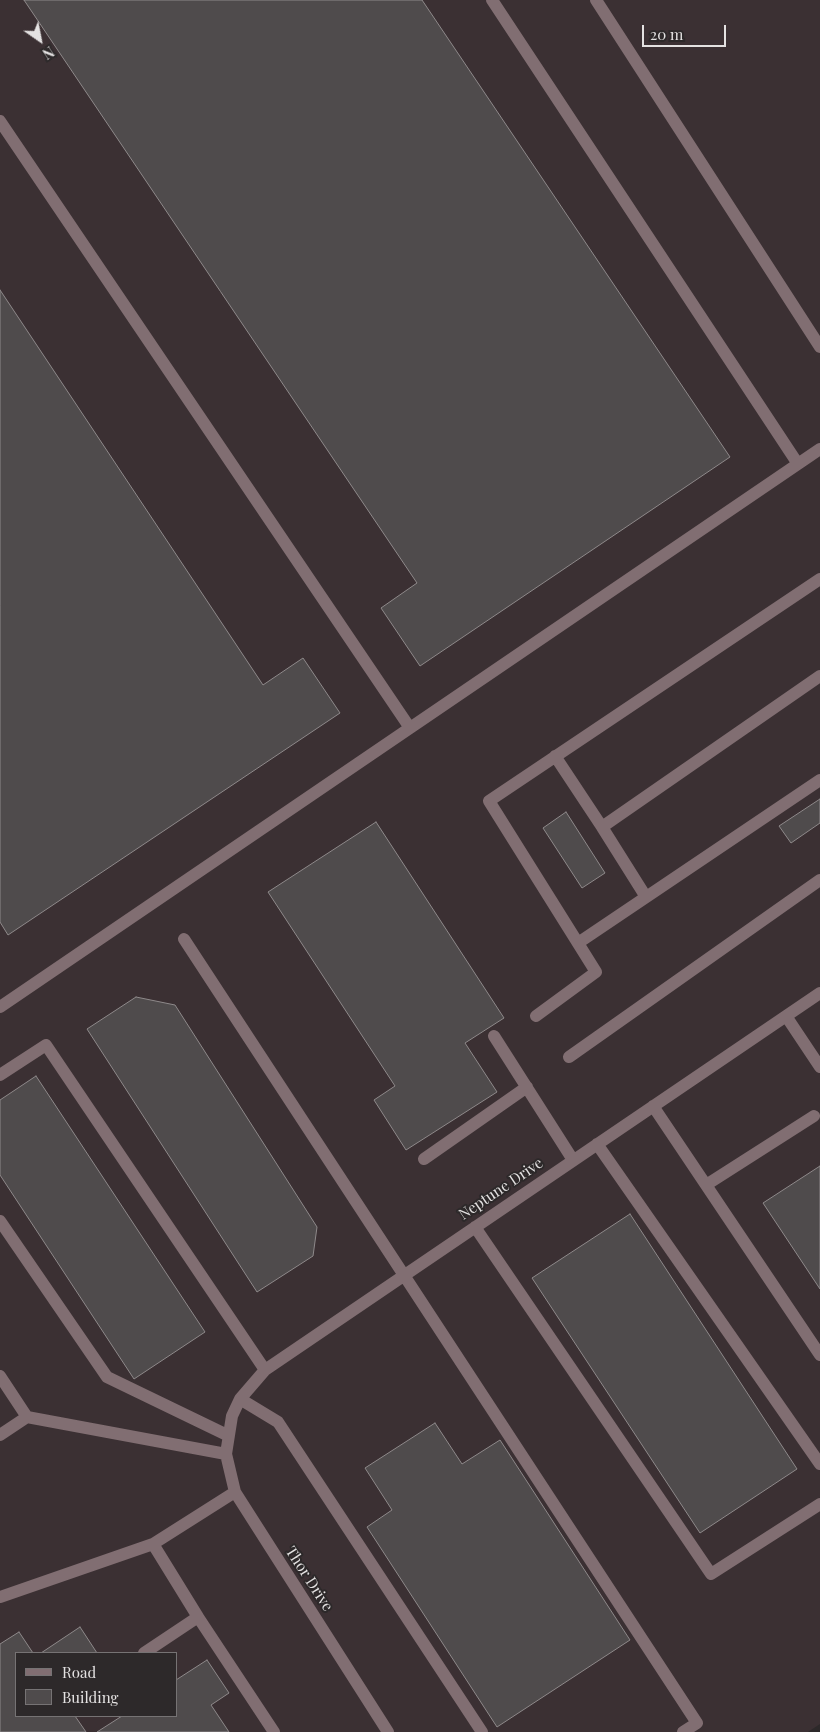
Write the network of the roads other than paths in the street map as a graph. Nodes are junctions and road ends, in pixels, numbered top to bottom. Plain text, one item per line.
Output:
1 (492, 0) edge
2 (596, 0) edge
3 (0, 121) edge
4 (820, 347) edge
5 (820, 449) edge
6 (798, 464) junction
7 (820, 579) edge
8 (820, 676) edge
9 (410, 728) junction
10 (555, 756) junction
11 (820, 780) edge
12 (602, 827) junction
13 (820, 880) edge
14 (646, 897) junction
15 (184, 939) dead end
16 (578, 943) junction
17 (820, 993) edge
18 (0, 1007) edge
19 (536, 1016) dead end
20 (786, 1016) junction
21 (494, 1036) dead end
22 (569, 1057) dead end
23 (820, 1067) edge
24 (0, 1075) edge
25 (527, 1087) junction
26 (653, 1106) junction
27 (814, 1116) dead end
28 (597, 1144) junction
29 (424, 1158) dead end
30 (573, 1160) junction
31 (706, 1185) junction
32 (0, 1221) edge
33 (475, 1227) junction
34 (405, 1275) junction
35 (820, 1354) edge
36 (265, 1370) junction
37 (0, 1376) edge
38 (240, 1399) junction
39 (27, 1416) junction
40 (0, 1435) edge
41 (227, 1435) junction
42 (226, 1454) junction
43 (820, 1464) edge
44 (234, 1492) junction
45 (820, 1504) edge
46 (153, 1544) junction
47 (0, 1597) edge
48 (198, 1617) junction
49 (146, 1652) edge
50 (274, 1732) edge
51 (388, 1732) edge
52 (482, 1732) edge
53 (683, 1732) edge

1 - 6 street
2 - 4 street
3 - 9 street
5 - 6 street
6 - 9 street
7 - 10 street
8 - 12 street
9 - 18 street
10 - 12 street
10 - 16 street
11 - 14 street
12 - 14 street
13 - 22 street
14 - 16 street
15 - 34 street
16 - 19 street
17 - 20 street, Neptune Drive
20 - 23 street
20 - 26 street, Neptune Drive
21 - 25 street
24 - 36 street
25 - 29 street
25 - 30 street
26 - 28 street, Neptune Drive
26 - 31 street
27 - 31 street
28 - 30 street, Neptune Drive
28 - 43 street
30 - 33 street, Neptune Drive
31 - 35 street
32 - 41 street
33 - 34 street, Neptune Drive
33 - 45 street
34 - 36 street, Neptune Drive
34 - 53 street
36 - 38 street, Neptune Drive
37 - 39 street
38 - 41 street, Neptune Drive
38 - 52 street
39 - 40 street
39 - 42 street
41 - 42 street, Thor Drive
42 - 44 street, Thor Drive
44 - 46 street
44 - 51 street, Thor Drive
46 - 47 street
46 - 48 street
48 - 49 street
48 - 50 street

